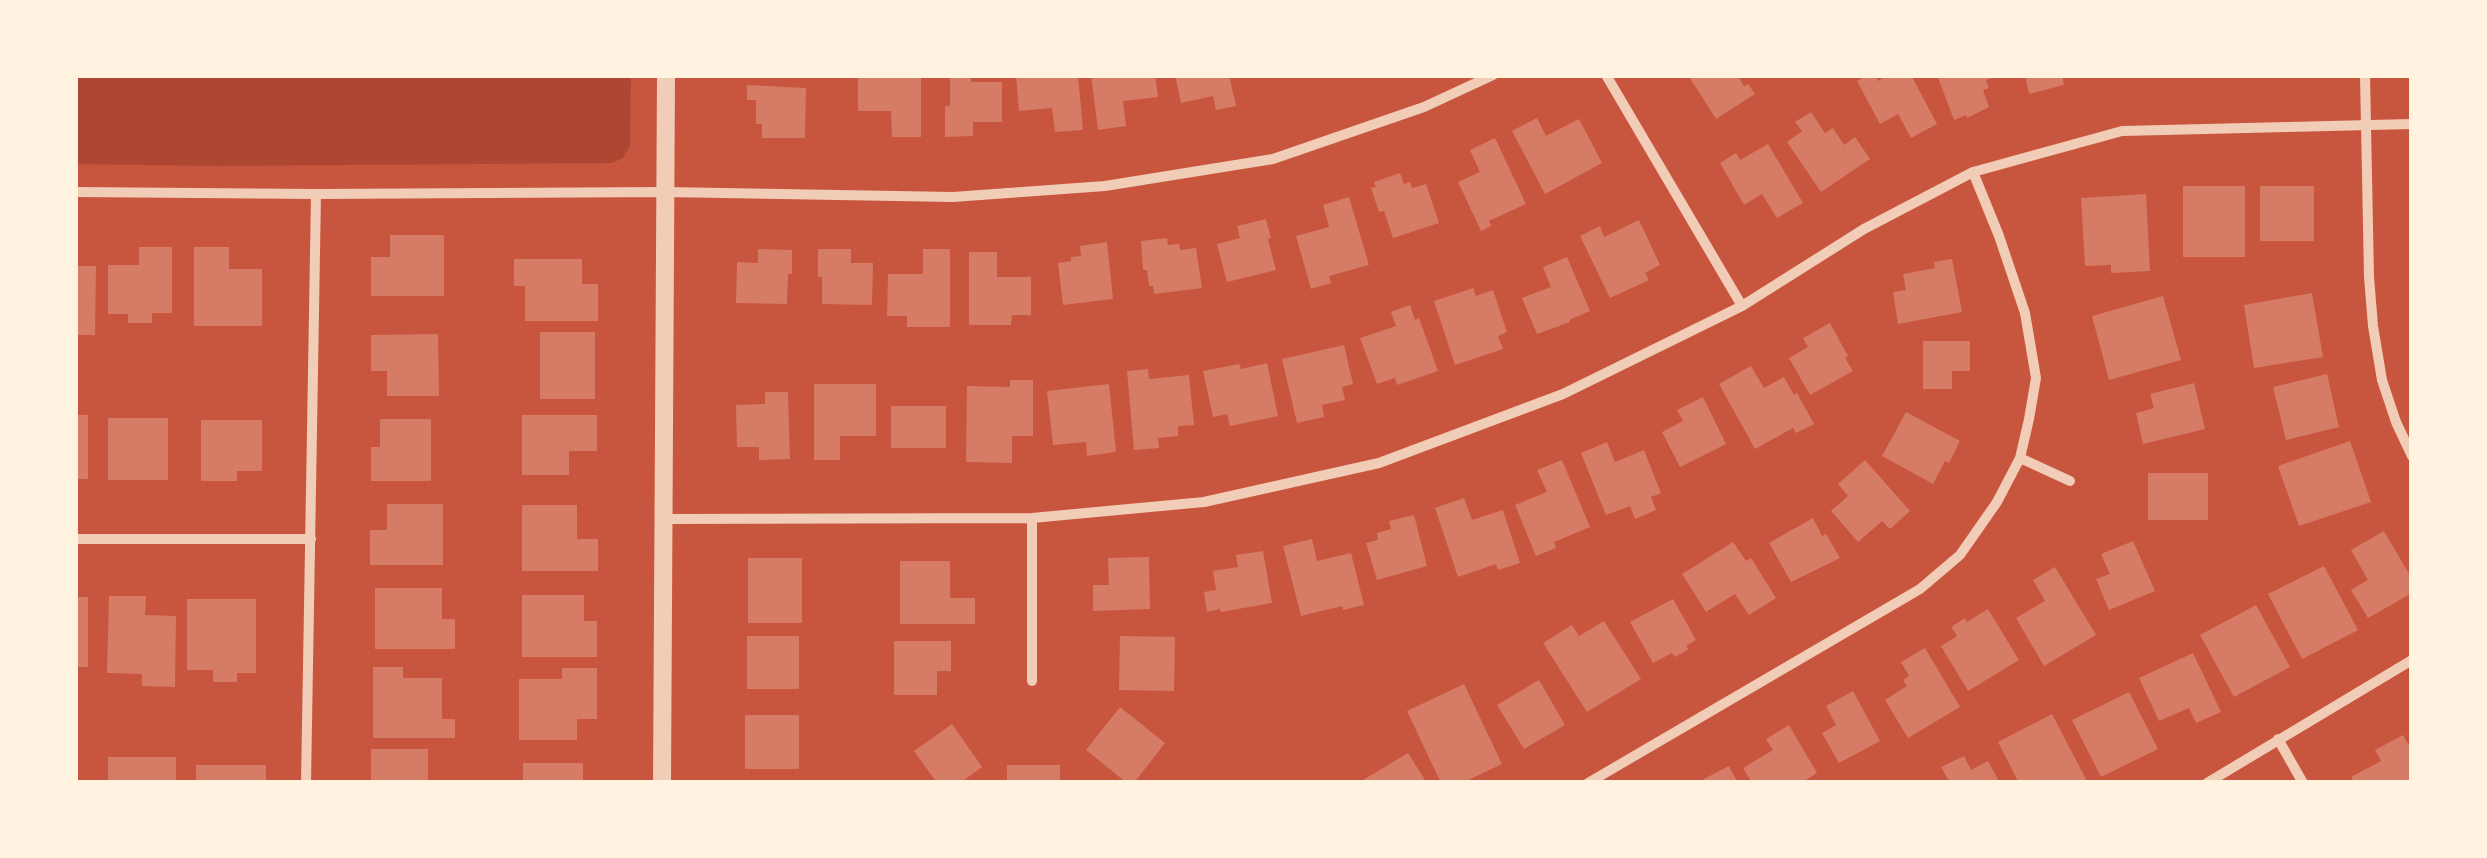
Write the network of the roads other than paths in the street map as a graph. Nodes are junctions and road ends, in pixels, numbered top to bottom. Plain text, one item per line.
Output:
1 (666, 75) edge
2 (1493, 75) edge
3 (1606, 75) edge
4 (2365, 75) edge
5 (2412, 124) edge
6 (2365, 125) junction
7 (1973, 172) junction
8 (75, 192) edge
9 (666, 192) junction
10 (316, 194) junction
11 (1742, 306) junction
12 (2412, 456) edge
13 (2020, 458) junction
14 (2070, 481) dead end
15 (664, 518) junction
16 (1032, 518) junction
17 (75, 539) edge
18 (311, 539) junction
19 (2412, 660) edge
20 (1032, 681) dead end
21 (2278, 739) junction
22 (306, 783) edge
23 (662, 783) edge
24 (1588, 783) edge
25 (2207, 783) edge
26 (2303, 783) edge

1 - 9 street
2 - 9 street
3 - 11 street
4 - 6 street
5 - 6 street
6 - 7 street
6 - 12 street
7 - 11 street
7 - 13 street
8 - 10 street
9 - 10 street
9 - 15 street
10 - 18 street
11 - 16 street
13 - 14 street
13 - 24 street
15 - 16 street
15 - 23 street
16 - 20 street
17 - 18 street
18 - 22 street
19 - 21 street
21 - 25 street
21 - 26 street

